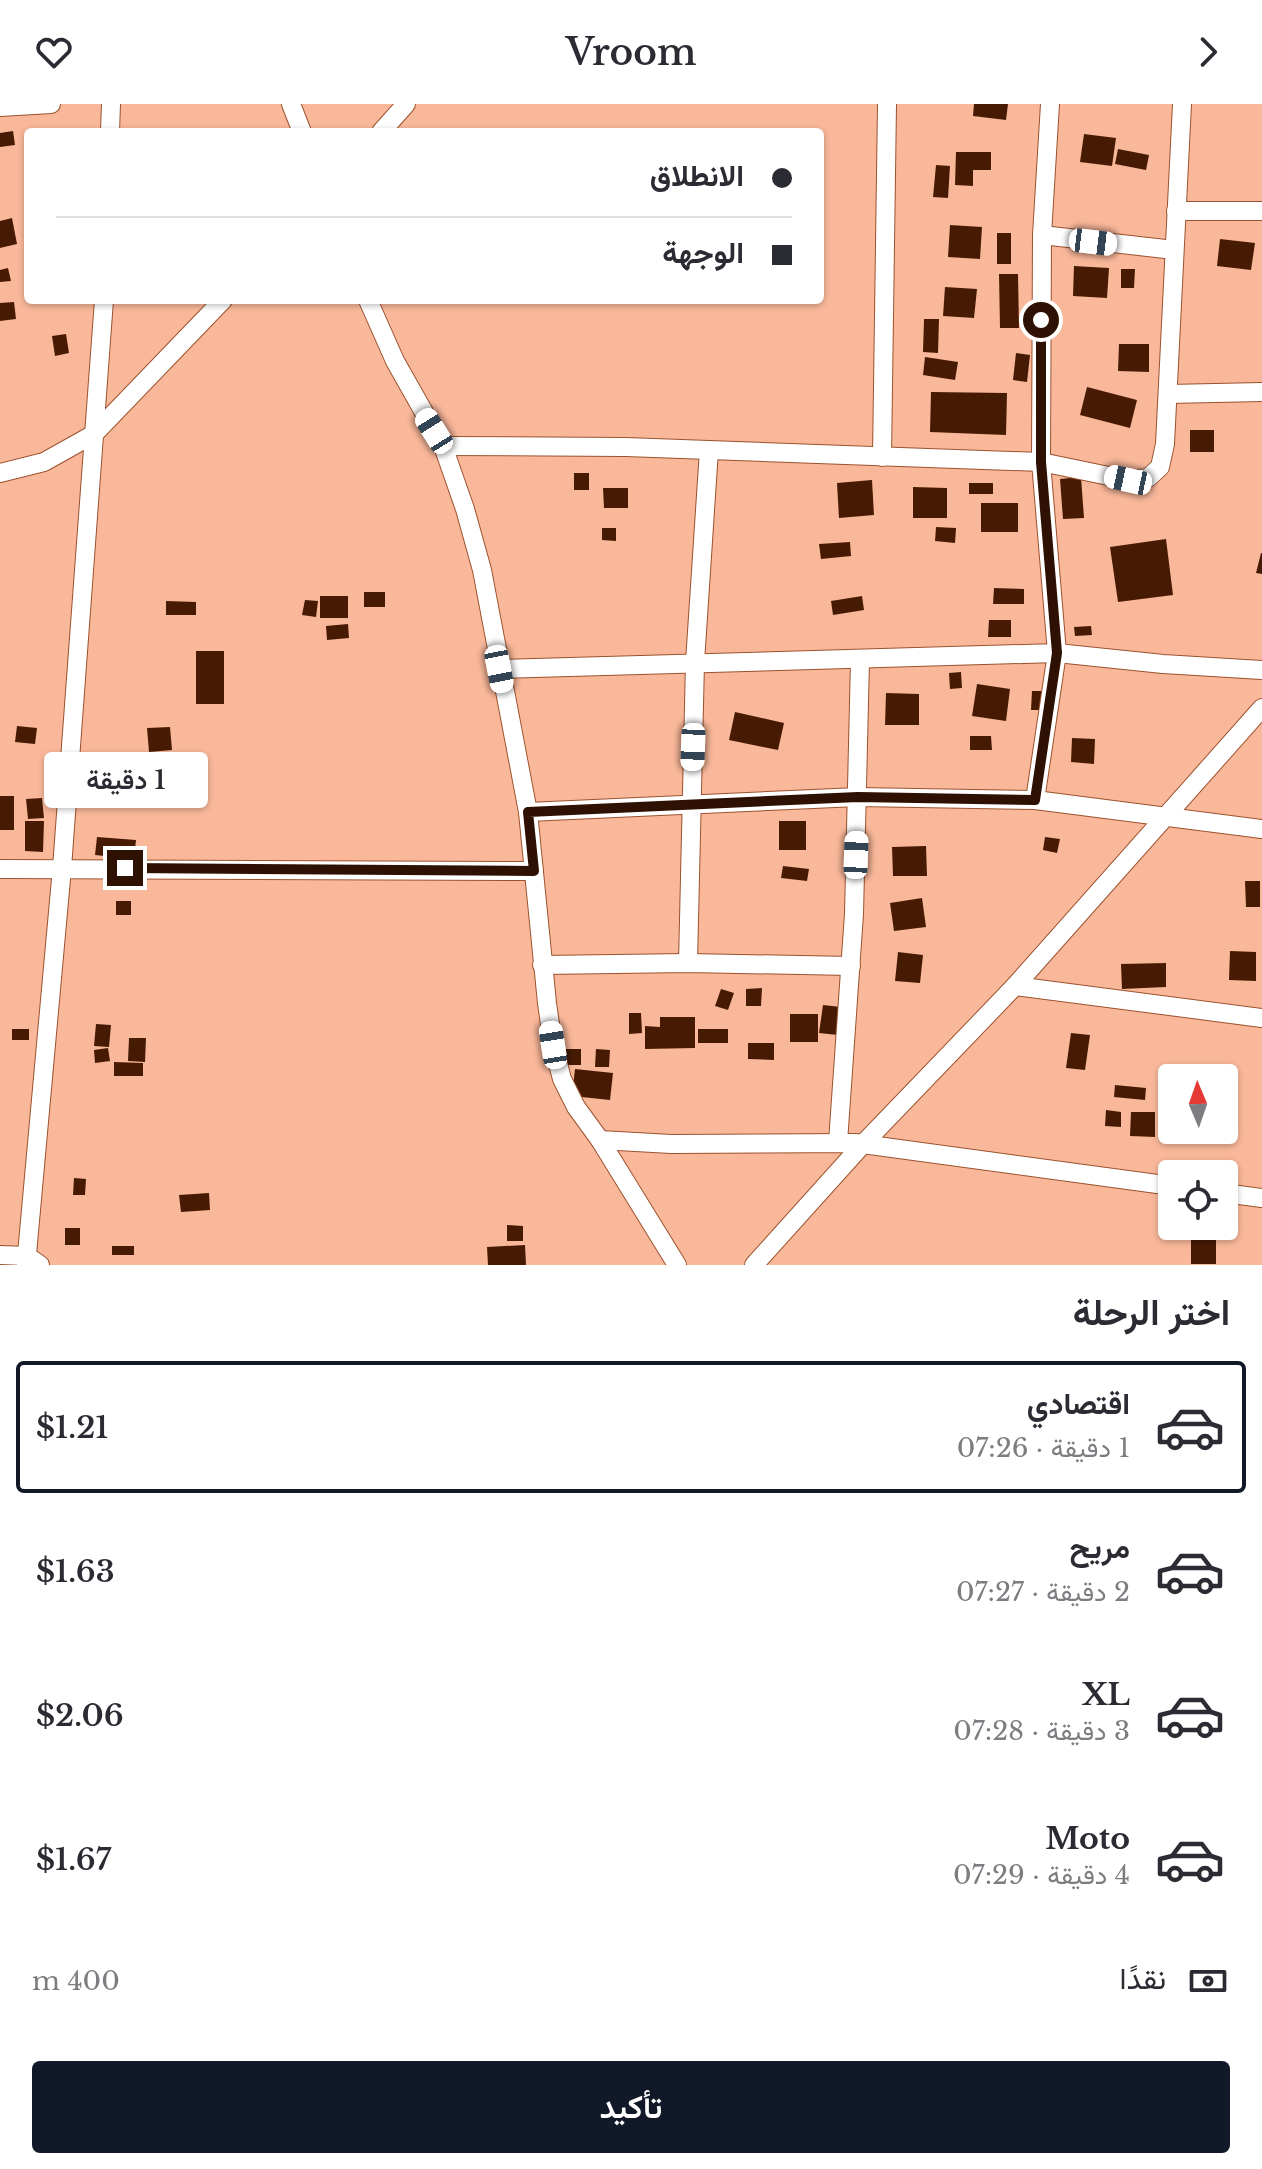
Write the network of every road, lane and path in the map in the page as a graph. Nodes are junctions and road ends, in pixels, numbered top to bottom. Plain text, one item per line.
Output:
1 (51, 104) edge
2 (111, 104) edge
3 (291, 104) edge
4 (406, 104) edge
5 (887, 104) edge
6 (1050, 104) edge
7 (1182, 104) edge
8 (0, 107) edge
9 (110, 128) edge
10 (300, 128) edge
11 (385, 128) edge
12 (1176, 211) junction
13 (1262, 211) edge
14 (1042, 235) junction
15 (1174, 250) junction
16 (104, 304) edge
17 (219, 304) edge
18 (370, 304) edge
19 (1262, 392) edge
20 (1168, 394) junction
21 (94, 434) junction
22 (443, 446) junction
23 (709, 450) junction
24 (882, 457) junction
25 (1041, 462) junction
26 (0, 473) edge
27 (1057, 653) junction
28 (860, 660) junction
29 (695, 662) junction
30 (499, 669) junction
31 (1262, 670) edge
32 (1262, 708) edge
33 (858, 797) junction
34 (1035, 800) junction
35 (692, 803) junction
36 (528, 812) junction
37 (1164, 816) junction
38 (1262, 829) edge
39 (62, 868) junction
40 (0, 869) edge
41 (534, 871) junction
42 (688, 963) junction
43 (542, 965) junction
44 (851, 966) junction
45 (1015, 986) junction
46 (1262, 1018) edge
47 (600, 1140) junction
48 (838, 1142) junction
49 (863, 1144) junction
50 (1158, 1184) edge
51 (1238, 1195) edge
52 (1262, 1198) edge
53 (0, 1255) edge
54 (31, 1262) edge
55 (677, 1265) edge
56 (754, 1265) edge

1 - 8 street
2 - 9 street
3 - 10 street
4 - 11 street
5 - 24 street
6 - 14 street
7 - 12 street
12 - 13 street
12 - 15 street
14 - 15 street
14 - 25 street
15 - 20 street
16 - 21 street
17 - 21 street
18 - 22 street
19 - 20 street
20 - 25 street
21 - 26 street
21 - 39 street
22 - 23 street
22 - 30 street
23 - 24 street
23 - 29 street
24 - 25 street
25 - 27 street
27 - 28 street
27 - 31 street
27 - 34 street
28 - 29 street
28 - 33 street
29 - 30 street
29 - 35 street
30 - 36 street
32 - 37 street
33 - 34 street
33 - 35 street
33 - 44 street
34 - 37 street
35 - 36 street
35 - 42 street
36 - 41 street
37 - 38 street
37 - 45 street
39 - 40 street
39 - 41 street
39 - 54 street
41 - 43 street
42 - 43 street
42 - 44 street
43 - 47 street
44 - 48 street
45 - 46 street
45 - 49 street
47 - 48 street
47 - 55 street
48 - 49 street
49 - 50 street
49 - 56 street
51 - 52 street
53 - 54 street

